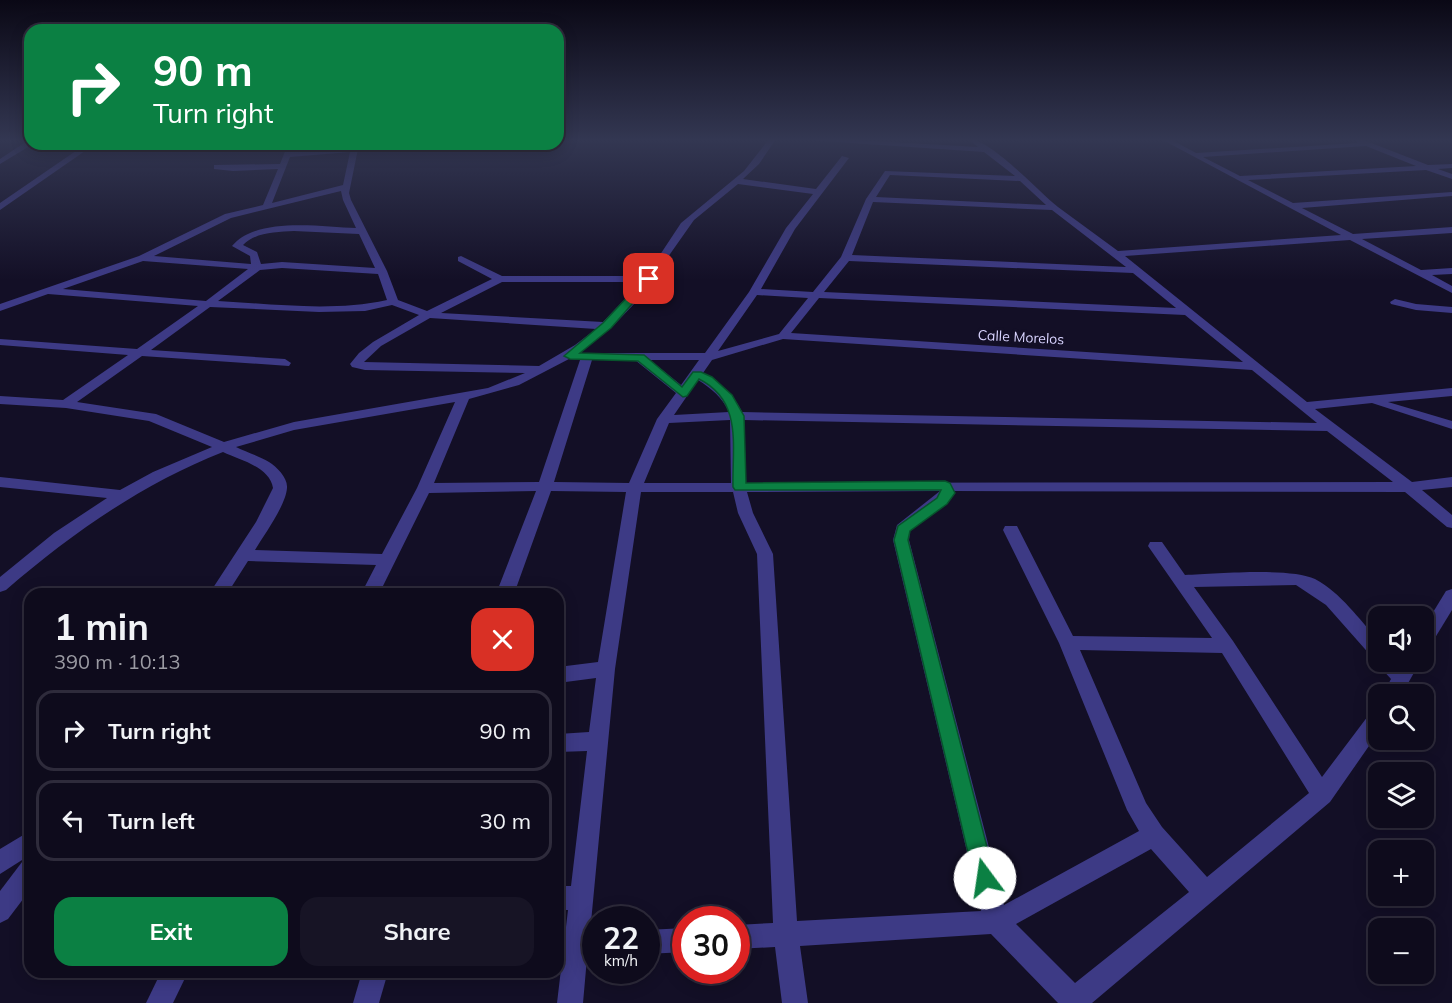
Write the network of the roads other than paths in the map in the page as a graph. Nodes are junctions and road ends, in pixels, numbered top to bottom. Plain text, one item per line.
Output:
1 (31, 186) edge
2 (275, 186) edge
3 (731, 186) edge
4 (772, 186) edge
5 (822, 186) edge
6 (880, 186) edge
7 (1030, 186) edge
8 (1255, 186) edge
9 (346, 187) joint
10 (817, 192) junction
11 (1452, 194) edge
12 (870, 199) junction
13 (1293, 206) junction
14 (0, 207) edge
15 (266, 207) junction
16 (1054, 208) junction
17 (1452, 230) edge
18 (360, 231) junction
19 (1354, 237) junction
20 (1116, 254) junction
21 (142, 258) junction
22 (846, 258) junction
23 (461, 259) dead end
24 (257, 267) junction
25 (1136, 270) junction
26 (382, 271) junction
27 (1452, 271) edge
28 (1421, 273) junction
29 (500, 279) junction
30 (649, 279) junction
31 (1449, 288) edge
32 (44, 291) junction
33 (754, 292) junction
34 (817, 295) junction
35 (393, 302) junction
36 (1395, 302) dead end
37 (208, 304) junction
38 (0, 308) edge
39 (1452, 310) edge
40 (1188, 312) junction
41 (428, 315) junction
42 (607, 326) junction
43 (783, 336) junction
44 (6, 342) edge
45 (0, 349) edge
46 (138, 353) junction
47 (570, 356) junction
48 (587, 357) junction
49 (710, 357) junction
50 (640, 358) junction
51 (285, 363) dead end
52 (1257, 367) junction
53 (546, 370) junction
54 (697, 374) junction
55 (1452, 392) edge
56 (683, 393) junction
57 (464, 397) junction
58 (0, 400) edge
59 (1373, 401) junction
60 (66, 404) junction
61 (1304, 406) junction
62 (738, 416) junction
63 (664, 419) junction
64 (1452, 425) edge
65 (1330, 427) junction
66 (220, 447) junction
67 (0, 482) edge
68 (1452, 482) edge
69 (945, 486) junction
70 (545, 487) junction
71 (739, 487) junction
72 (1409, 487) junction
73 (424, 488) junction
74 (634, 488) junction
75 (122, 495) junction
76 (1452, 523) edge
77 (1011, 530) dead end
78 (1156, 546) dead end
79 (243, 555) junction
80 (387, 560) junction
81 (1180, 581) junction
82 (0, 586) edge
83 (222, 588) edge
84 (373, 588) edge
85 (507, 588) edge
86 (1452, 595) edge
87 (1434, 625) edge
88 (1368, 641) edge
89 (1068, 643) junction
90 (1227, 646) junction
91 (606, 669) junction
92 (564, 674) edge
93 (1368, 732) edge
94 (598, 741) junction
95 (564, 743) edge
96 (1322, 795) junction
97 (1154, 835) junction
98 (24, 846) edge
99 (0, 863) edge
100 (24, 878) edge
101 (1205, 893) junction
102 (564, 898) edge
103 (582, 898) junction
104 (583, 906) edge
105 (0, 911) edge
106 (996, 922) junction
107 (786, 934) junction
108 (750, 936) edge
109 (582, 960) edge
110 (172, 978) edge
111 (373, 978) edge
112 (1074, 1002) edge
113 (159, 1003) edge
114 (366, 1003) edge
115 (570, 1003) edge
116 (795, 1003) edge

1 - 14 street
2 - 15 street
3 - 30 street
4 - 10 street
5 - 10 street
6 - 12 street
7 - 16 street
8 - 13 street
9 - 15 street
9 - 18 street
10 - 33 street
11 - 13 street
12 - 16 street
12 - 22 street
13 - 19 street
15 - 21 street
16 - 20 street
17 - 19 street
18 - 24 street
18 - 26 street
19 - 20 street
19 - 28 street
20 - 25 street
21 - 24 street
21 - 32 street
22 - 25 street
22 - 34 street
23 - 29 street
24 - 26 street
24 - 37 street
25 - 40 street
26 - 35 street
27 - 28 street
28 - 31 street
29 - 30 street
29 - 41 street
30 - 42 street
32 - 37 street
32 - 38 street
33 - 34 street
33 - 49 street
34 - 40 street
34 - 43 street
35 - 37 street
35 - 41 street
36 - 39 street
37 - 46 street
40 - 52 street
41 - 42 street
41 - 53 street
42 - 47 street
43 - 49 street
43 - 52 street, Calle Morelos
44 - 45 street
44 - 46 street
46 - 51 street
46 - 60 street
47 - 48 street
47 - 53 street
48 - 50 street
48 - 70 street
49 - 50 street
49 - 54 street
50 - 56 street
52 - 61 street
53 - 57 street
54 - 56 street
54 - 62 street
55 - 59 street
56 - 63 street
57 - 66 street
57 - 73 street
58 - 60 street
59 - 61 street
59 - 64 street
60 - 66 street
61 - 65 street
62 - 63 street
62 - 65 street
62 - 71 street
63 - 74 street
65 - 72 street
66 - 75 street
66 - 79 street
67 - 75 street
68 - 72 street
69 - 71 street
69 - 72 street
69 - 106 street
70 - 73 street
70 - 74 street
70 - 85 street
71 - 74 street
71 - 107 street
72 - 76 street
73 - 80 street
74 - 91 street
75 - 82 street
77 - 89 street
78 - 81 street
79 - 80 street
79 - 83 street
80 - 84 street
81 - 88 street
81 - 90 street
86 - 87 street
89 - 90 street
89 - 97 street
90 - 96 street
91 - 92 street
91 - 94 street
93 - 96 street
94 - 95 street
94 - 103 street
96 - 101 street
97 - 101 street
97 - 106 street
98 - 99 street
100 - 105 street
101 - 112 street
102 - 103 street
103 - 104 street
106 - 107 street
106 - 112 street
107 - 108 street
107 - 116 street
109 - 115 street
110 - 113 street
111 - 114 street

